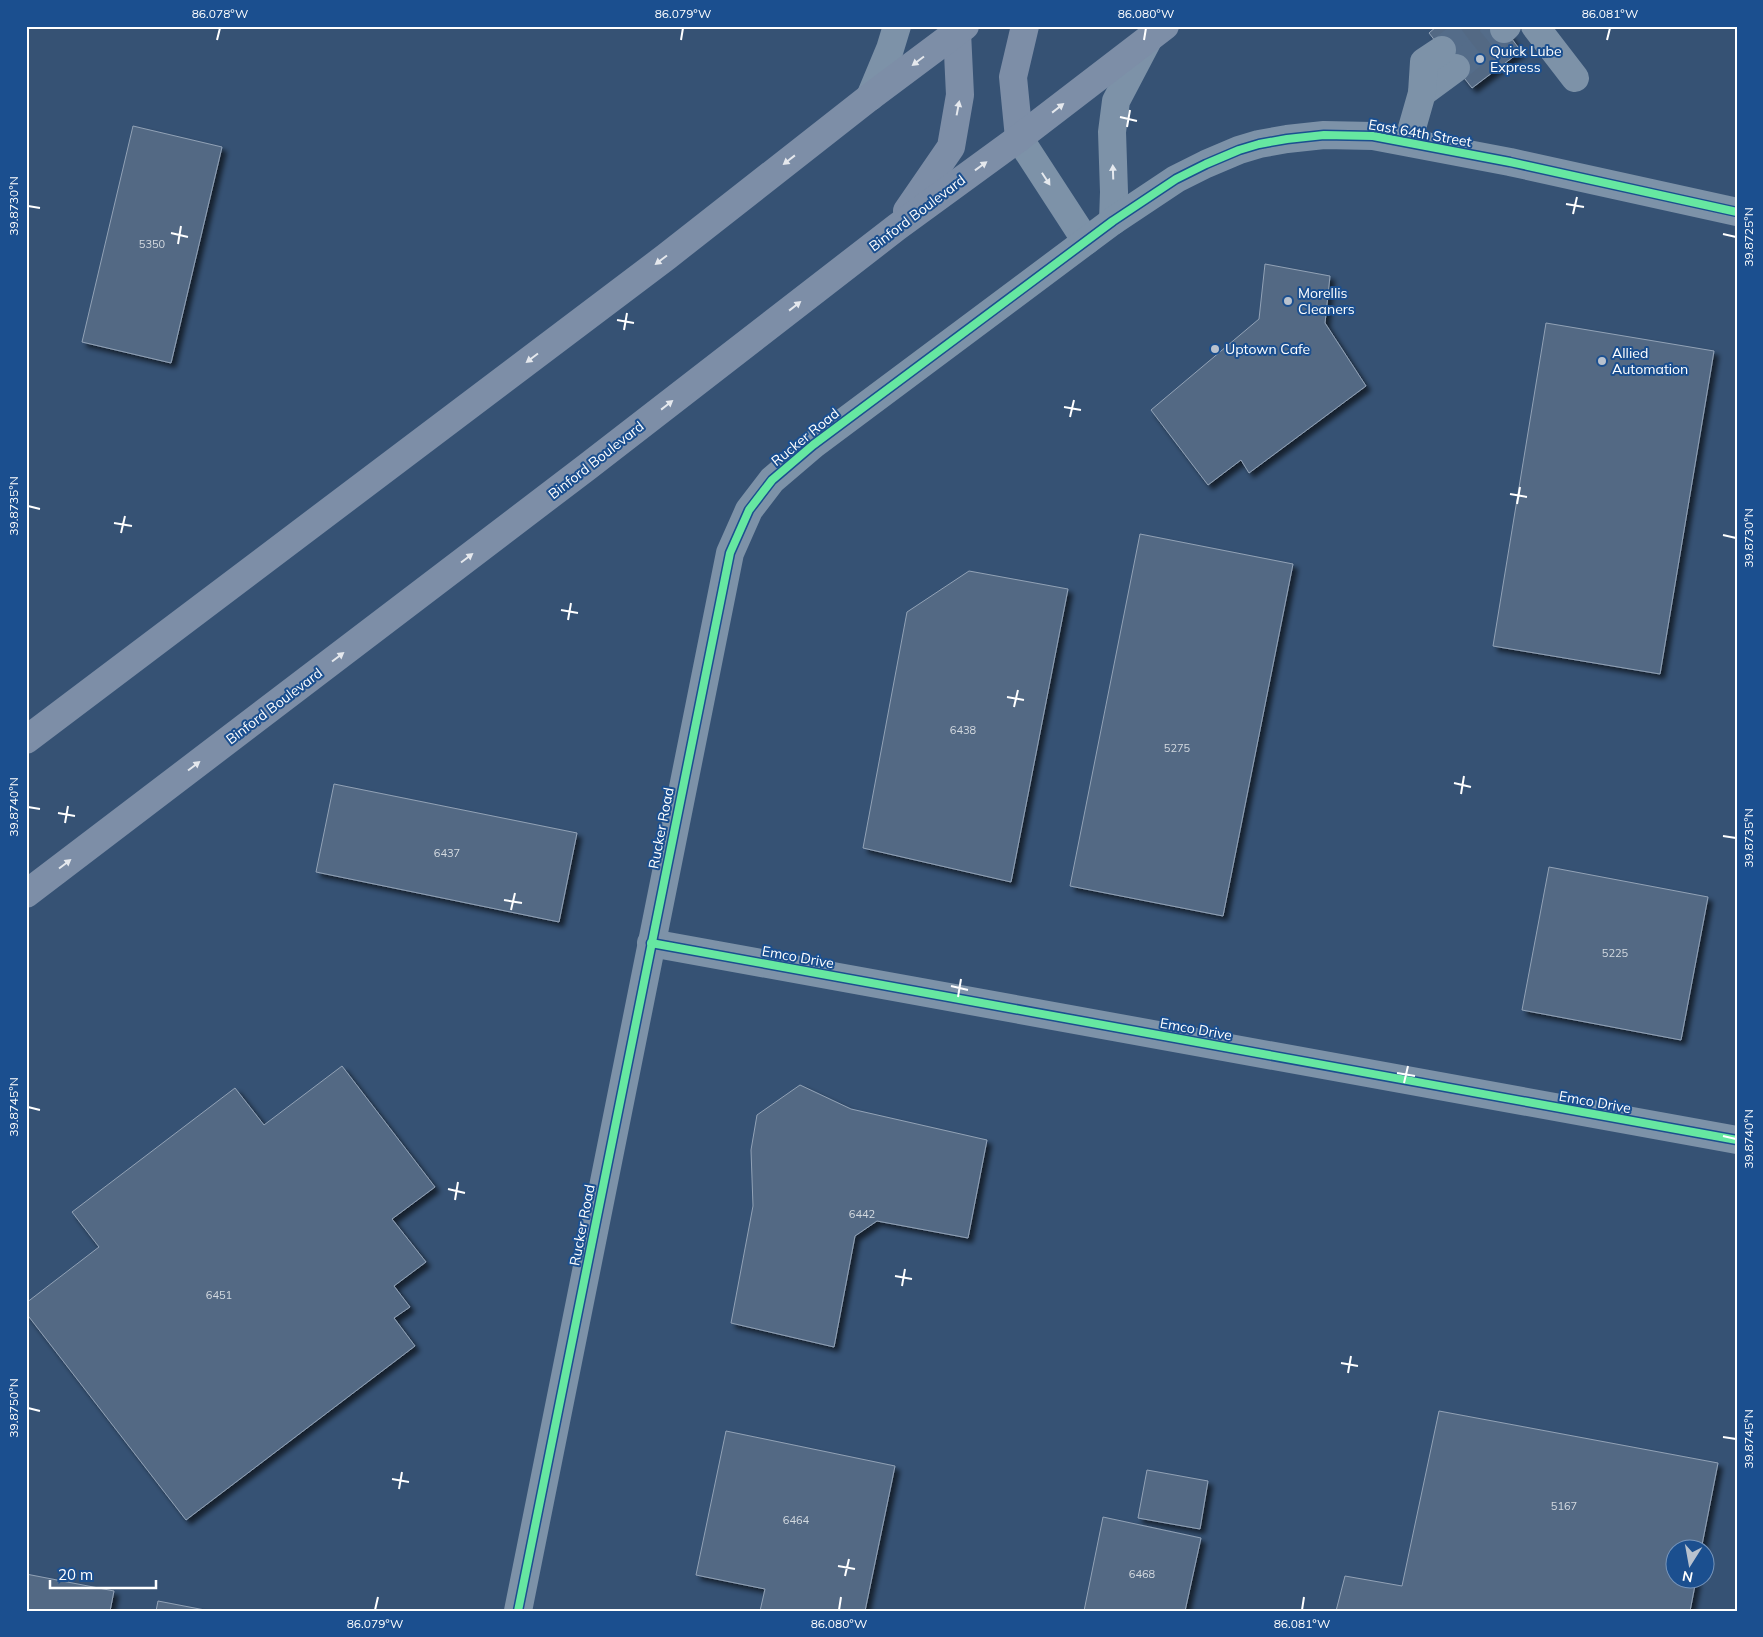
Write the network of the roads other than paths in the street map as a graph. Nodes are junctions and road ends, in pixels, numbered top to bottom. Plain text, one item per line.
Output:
1 (897, 26) edge
2 (1024, 26) edge
3 (1534, 26) edge
4 (959, 28) edge
5 (1156, 33) edge
6 (1449, 59) tunnel mouth
7 (1575, 78) dead end
8 (870, 97) junction
9 (1019, 138) junction
10 (1408, 142) junction
11 (1737, 212) edge
12 (1113, 221) junction
13 (897, 227) junction
14 (1086, 241) junction
15 (26, 740) edge
16 (26, 894) edge
17 (651, 943) junction
18 (1737, 1140) edge
19 (518, 1611) edge

1 - 8 street
2 - 9 main road
3 - 7 street
4 -> 8 main road
13 -> 4 main road
9 -> 5 main road, Binford Boulevard
12 -> 5 street
6 - 10 street
8 -> 15 main road
13 -> 9 main road, Binford Boulevard
9 -> 14 street
10 - 11 street, East 64th Street
10 - 12 street, East 64th Street
12 - 14 street, Rucker Road
16 -> 13 main road, Binford Boulevard
14 - 17 street, Rucker Road
17 - 18 street, Emco Drive
17 - 19 street, Rucker Road

